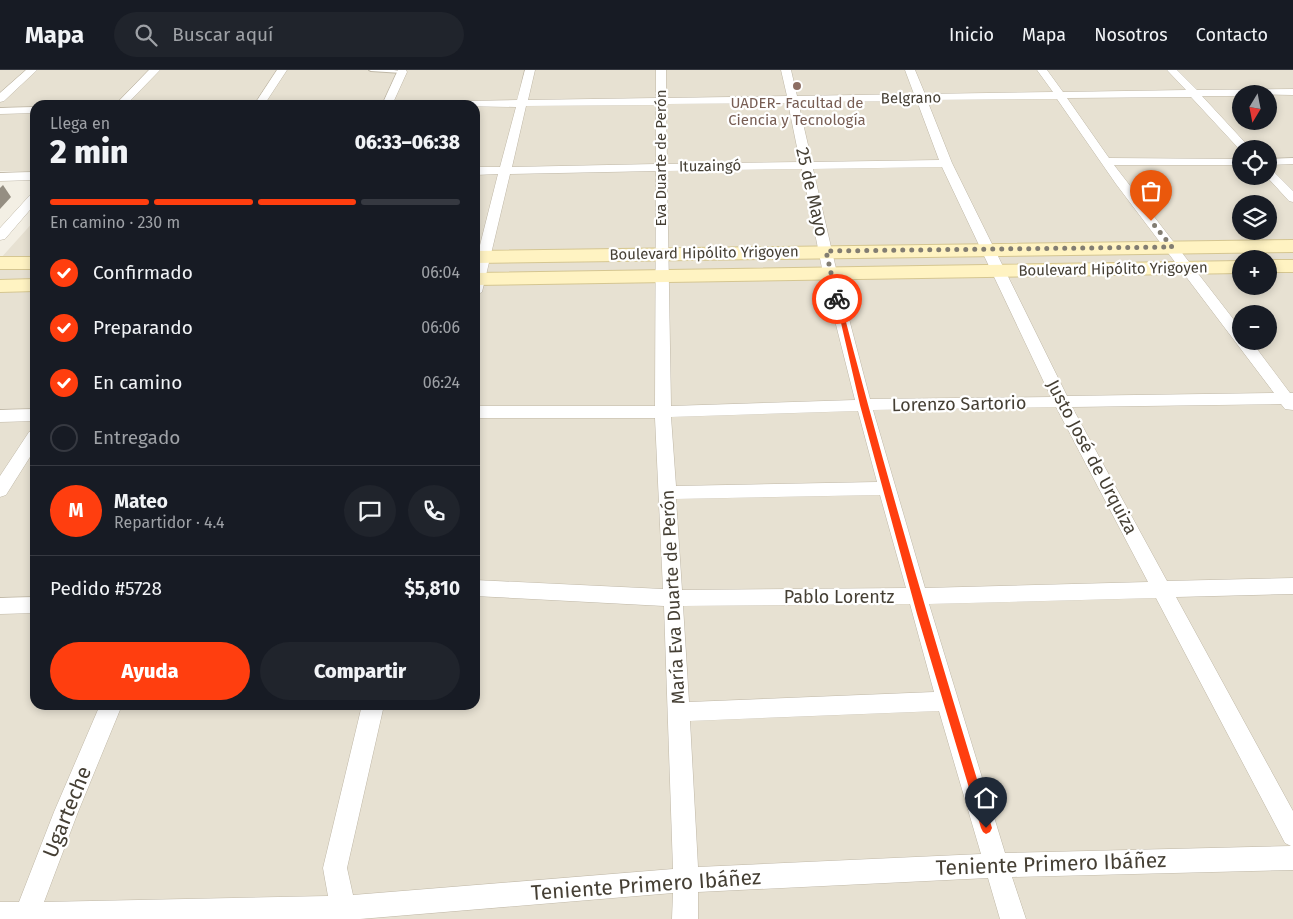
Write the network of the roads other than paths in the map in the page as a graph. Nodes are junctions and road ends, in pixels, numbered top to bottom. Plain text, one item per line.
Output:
1 (32, 70) edge
2 (155, 70) edge
3 (282, 70) edge
4 (371, 70) edge
5 (530, 70) edge
6 (660, 70) edge
7 (786, 70) edge
8 (910, 70) edge
9 (1042, 70) edge
10 (1172, 70) edge
11 (402, 72) joint
12 (1293, 92) edge
13 (1194, 94) junction
14 (1060, 95) junction
15 (921, 97) junction
16 (0, 99) edge
17 (125, 100) edge
18 (261, 100) edge
19 (389, 100) edge
20 (792, 100) junction
21 (661, 102) junction
22 (480, 104) edge
23 (523, 104) junction
24 (30, 110) edge
25 (0, 111) edge
26 (1237, 140) edge
27 (1106, 161) junction
28 (1293, 161) edge
29 (1232, 162) edge
30 (1277, 162) edge
31 (946, 164) junction
32 (806, 165) junction
33 (661, 167) junction
34 (506, 170) junction
35 (480, 171) edge
36 (30, 176) edge
37 (0, 177) edge
38 (1277, 181) edge
39 (1293, 198) edge
40 (30, 203) edge
41 (0, 236) edge
42 (1293, 246) edge
43 (1172, 247) junction
44 (986, 248) junction
45 (826, 251) junction
46 (480, 254) edge
47 (662, 254) junction
48 (480, 257) edge
49 (30, 262) edge
50 (0, 263) edge
51 (1277, 266) edge
52 (1293, 266) edge
53 (1232, 267) edge
54 (1187, 268) junction
55 (998, 272) junction
56 (830, 273) junction
57 (662, 275) junction
58 (480, 283) edge
59 (30, 285) edge
60 (0, 286) edge
61 (1232, 327) edge
62 (1250, 350) edge
63 (1291, 401) edge
64 (1062, 403) junction
65 (864, 405) junction
66 (480, 412) edge
67 (663, 412) junction
68 (30, 415) edge
69 (0, 416) edge
70 (30, 444) edge
71 (887, 488) junction
72 (0, 490) edge
73 (667, 493) junction
74 (1293, 586) edge
75 (480, 588) edge
76 (1162, 589) junction
77 (917, 596) junction
78 (672, 598) junction
79 (30, 605) edge
80 (0, 606) edge
81 (946, 701) junction
82 (109, 710) edge
83 (372, 710) edge
84 (679, 712) junction
85 (1293, 835) edge
86 (1293, 858) edge
87 (998, 865) junction
88 (686, 880) junction
89 (344, 913) edge
90 (0, 914) edge
91 (26, 917) edge
92 (685, 919) edge
93 (1013, 919) edge

1 - 16 street
2 - 17 street
3 - 18 street
4 - 11 lane
5 - 23 street
6 - 21 street, Eva Duarte de Perón
7 - 20 street, 25 de Mayo
8 - 15 street, Justo José de Urquiza
9 - 14 street
10 - 13 street
11 - 19 street
12 - 13 street, Belgrano
13 - 14 street, Belgrano
13 - 26 street
14 - 15 street, Belgrano
14 - 27 street
15 - 20 street, Belgrano
15 - 31 street, Justo José de Urquiza
20 - 21 street, Belgrano
20 - 32 street, 25 de Mayo
21 - 23 street, Belgrano
21 - 33 street, Eva Duarte de Perón
22 - 23 street, Belgrano
23 - 34 street
24 - 25 street
27 - 29 street
27 - 43 street
28 - 30 street
31 - 32 street, Ituzaingó
31 - 44 street, Justo José de Urquiza
32 - 33 street, Ituzaingó
32 - 45 street, 25 de Mayo
33 - 34 street, Ituzaingó
33 - 47 street, Eva Duarte de Perón
34 - 35 street, Ituzaingó
34 - 46 street
36 - 37 street
38 - 39 street
40 - 41 street
42 - 43 main road, Boulevard Hipólito Yrigoyen
43 - 44 main road, Boulevard Hipólito Yrigoyen
43 - 54 street
44 - 45 main road, Boulevard Hipólito Yrigoyen
44 - 55 street, Justo José de Urquiza
45 - 47 main road, Boulevard Hipólito Yrigoyen
45 - 56 street, 25 de Mayo
47 - 48 main road, Boulevard Hipólito Yrigoyen
47 - 57 street, Eva Duarte de Perón
49 - 50 main road
51 - 52 main road
53 - 54 main road, Boulevard Hipólito Yrigoyen
54 - 55 main road, Boulevard Hipólito Yrigoyen
54 - 61 street
55 - 56 main road, Boulevard Hipólito Yrigoyen
55 - 64 street, Justo José de Urquiza
56 - 57 main road, Boulevard Hipólito Yrigoyen
56 - 65 street, 25 de Mayo
57 - 58 main road, Boulevard Hipólito Yrigoyen
57 - 67 street, María Eva Duarte de Perón
59 - 60 main road
62 - 63 street
63 - 64 street, Lorenzo Sartorio
64 - 65 street, Lorenzo Sartorio
64 - 76 street, Justo José de Urquiza
65 - 67 street, Lorenzo Sartorio
65 - 71 street, 25 de Mayo
66 - 67 street, Lorenzo Sartorio
67 - 73 street, María Eva Duarte de Perón
68 - 69 street
70 - 72 street
71 - 73 street
71 - 77 street, 25 de Mayo
73 - 78 street, María Eva Duarte de Perón
74 - 76 street, Pablo Lorentz
75 - 78 street, Pablo Lorentz
76 - 77 street, Pablo Lorentz
76 - 85 street, Justo José de Urquiza
77 - 78 street, Pablo Lorentz
77 - 81 street, 25 de Mayo
78 - 84 street, María Eva Duarte de Perón
79 - 80 street
81 - 84 street
81 - 87 street, 25 de Mayo
82 - 91 street, Ugarteche
83 - 89 street
84 - 88 street, María Eva Duarte de Perón
86 - 87 street, Teniente Primero Ibáñez
87 - 88 street, Teniente Primero Ibáñez
87 - 93 street, 25 de Mayo
88 - 89 street, Teniente Primero Ibáñez
88 - 92 street, María Eva Duarte de Perón
89 - 91 street, Teniente Primero Ibáñez
90 - 91 street, Teniente Primero Ibáñez

